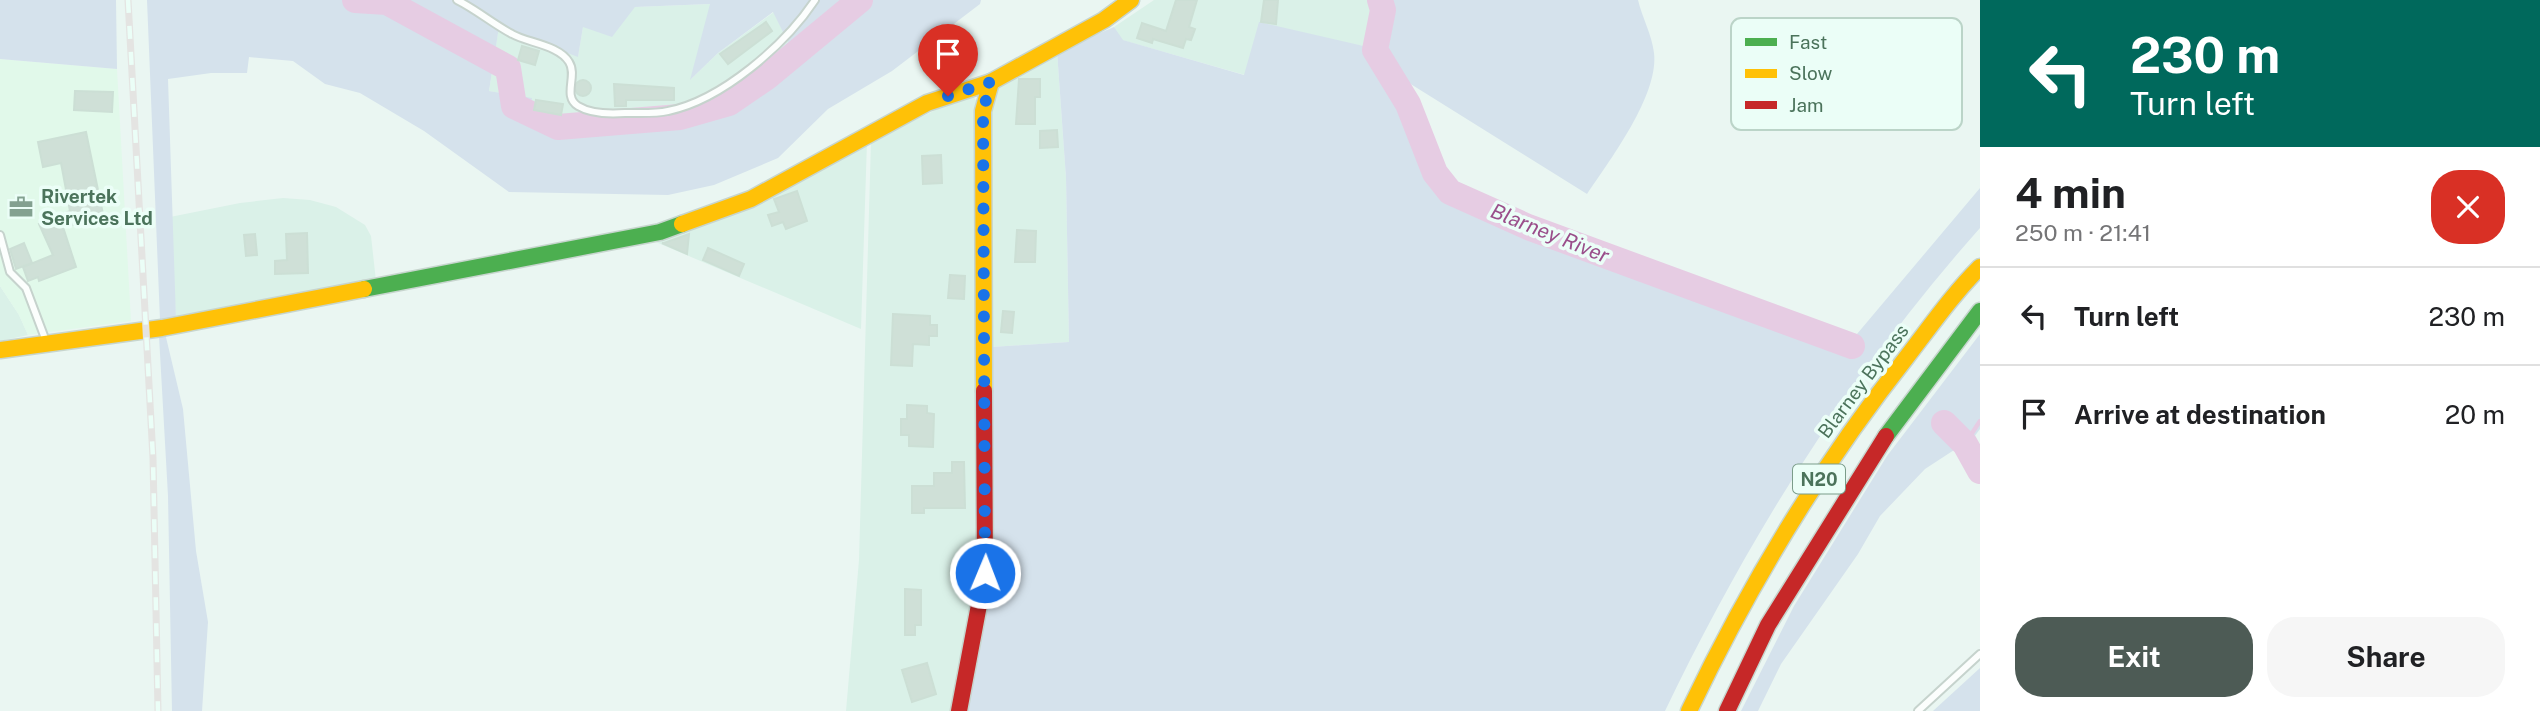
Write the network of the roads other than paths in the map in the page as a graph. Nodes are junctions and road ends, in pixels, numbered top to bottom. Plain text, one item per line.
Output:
1 (457, 0) edge
2 (815, 0) edge
3 (1131, 0) edge
4 (991, 82) junction
5 (0, 235) edge
6 (1980, 267) edge
7 (1980, 311) edge
8 (46, 343) junction
9 (0, 350) edge
10 (1980, 654) edge
11 (959, 711) edge
12 (1689, 711) edge
13 (1727, 711) edge
14 (1918, 711) edge

1 - 2 lane
3 - 4 main road
4 - 8 main road
4 - 11 main road
5 - 8 lane
6 - 12 main road, Blarney Bypass / N20
7 - 13 main road, N20
8 - 9 main road
10 - 14 lane

